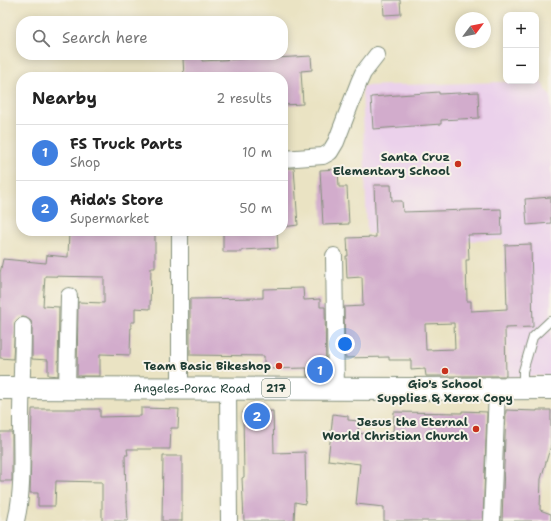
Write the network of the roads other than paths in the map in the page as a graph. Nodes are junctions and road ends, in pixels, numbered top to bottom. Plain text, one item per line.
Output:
1 (377, 55) dead end
2 (288, 159) edge
3 (180, 236) edge
4 (334, 256) dead end
5 (69, 296) dead end
6 (550, 320) edge
7 (24, 326) dead end
8 (0, 388) edge
9 (22, 388) junction
10 (67, 388) junction
11 (180, 388) junction
12 (228, 388) junction
13 (498, 388) junction
14 (523, 388) junction
15 (551, 388) edge
16 (336, 389) junction
17 (16, 521) edge
18 (229, 521) edge
19 (492, 521) edge

1 - 2 street
3 - 11 street
4 - 16 street
5 - 10 street
6 - 14 lane
7 - 9 street
8 - 9 main road, Angeles-Porac Road / 217
9 - 10 main road, Angeles-Porac Road / 217
9 - 17 street
10 - 11 main road, Angeles-Porac Road / 217
11 - 12 main road, Angeles-Porac Road / 217
12 - 16 main road, Angeles-Porac Road / 217
12 - 18 street
13 - 14 main road, Angeles-Porac Road / 217
13 - 16 main road, Angeles-Porac Road / 217
13 - 19 street
14 - 15 main road, Angeles-Porac Road / 217

